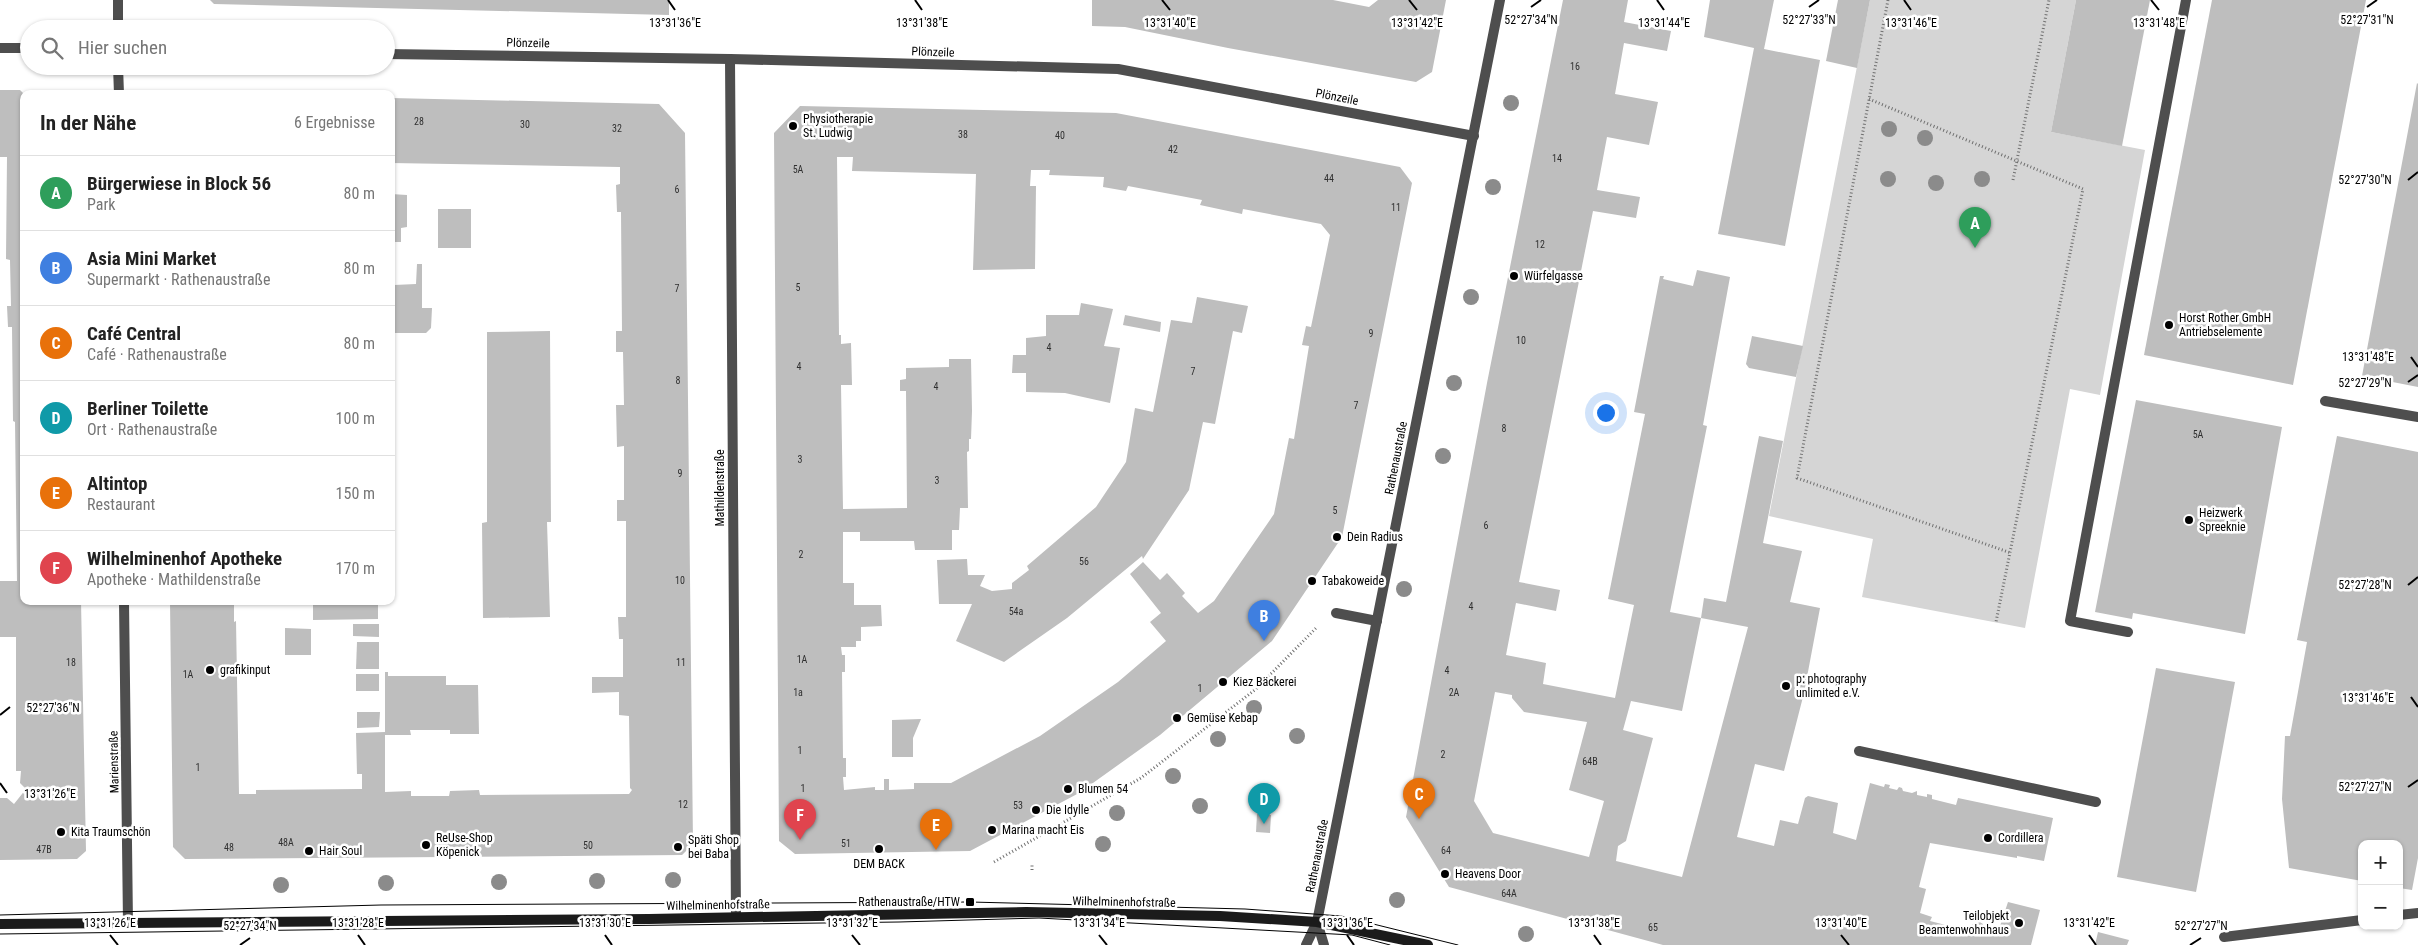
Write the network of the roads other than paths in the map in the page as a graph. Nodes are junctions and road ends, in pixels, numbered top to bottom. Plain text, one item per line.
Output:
1 (118, 0) edge
2 (1500, 0) edge
3 (2186, 0) edge
4 (118, 20) edge
5 (0, 48) edge
6 (20, 48) edge
7 (395, 54) edge
8 (730, 59) junction
9 (118, 75) edge
10 (119, 90) edge
11 (1474, 136) junction
12 (2325, 401) dead end
13 (2418, 417) edge
14 (124, 605) edge
15 (1336, 613) dead end
16 (1377, 621) junction
17 (2128, 632) dead end
18 (1859, 751) dead end
19 (2096, 802) dead end
20 (2418, 913) edge
21 (2403, 915) edge
22 (736, 917) junction
23 (2358, 920) edge
24 (1317, 922) junction
25 (128, 923) junction
26 (0, 924) edge
27 (2224, 937) dead end
28 (1306, 945) edge
29 (1324, 945) edge
30 (1428, 945) edge

1 - 4 street
2 - 11 street, Rathenaustraße
3 - 17 street
5 - 6 street
7 - 8 street, Plönzeile
8 - 11 street, Plönzeile
8 - 22 street, Mathildenstraße
9 - 10 street
11 - 16 street, Rathenaustraße
12 - 13 street
14 - 25 street, Marienstraße
15 - 16 street
16 - 24 street, Rathenaustraße
18 - 19 street
20 - 21 street
22 - 24 street, Wilhelminenhofstraße
22 - 25 street, Wilhelminenhofstraße
23 - 27 street
24 - 28 street
24 - 29 street
24 - 30 street, Wilhelminenhofstraße
25 - 26 street, Wilhelminenhofstraße

